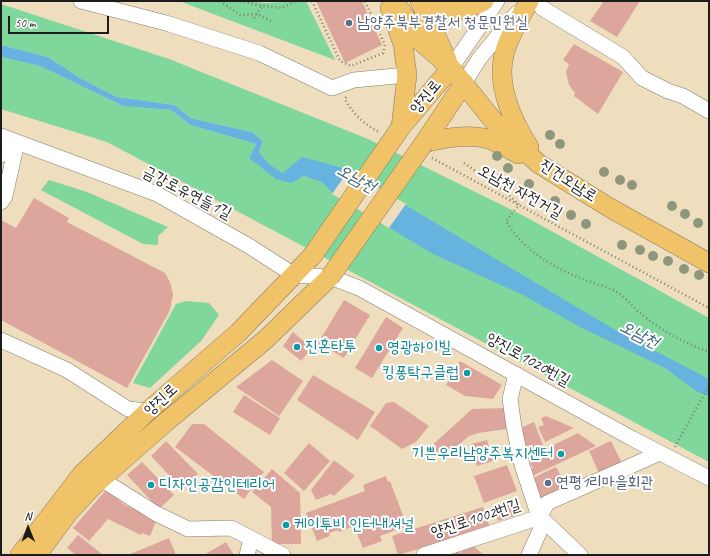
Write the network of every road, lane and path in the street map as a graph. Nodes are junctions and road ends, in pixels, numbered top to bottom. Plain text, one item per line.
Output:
1 (81, 1) edge
2 (220, 1) edge
3 (240, 1) edge
4 (297, 1) edge
5 (312, 1) edge
6 (365, 1) edge
7 (388, 1) edge
8 (395, 1) edge
9 (420, 1) edge
10 (433, 1) edge
11 (484, 1) edge
12 (497, 1) edge
13 (528, 1) edge
14 (539, 1) edge
15 (262, 6) junction
16 (257, 14) junction
17 (254, 18) dead end
18 (271, 21) dead end
19 (451, 68) junction
20 (407, 75) junction
21 (354, 80) junction
22 (464, 83) junction
23 (709, 111) edge
24 (401, 127) junction
25 (383, 134) dead end
26 (1, 136) edge
27 (425, 149) junction
28 (11, 151) edge
29 (464, 163) dead end
30 (539, 164) junction
31 (1, 170) edge
32 (1, 202) edge
33 (519, 205) junction
34 (709, 263) edge
35 (294, 275) junction
36 (330, 276) junction
37 (709, 308) edge
38 (1, 340) edge
39 (709, 352) edge
40 (516, 374) junction
41 (709, 385) edge
42 (148, 411) junction
43 (664, 455) junction
44 (709, 478) edge
45 (102, 479) junction
46 (540, 517) junction
47 (251, 539) junction
48 (530, 554) edge
49 (20, 555) edge
50 (37, 555) edge
51 (247, 555) edge
52 (283, 555) edge
53 (424, 555) edge
54 (580, 555) edge

1 - 21 street
2 - 16 path
3 - 15 path
4 - 15 path
5 - 6 path
7 - 20 main road
8 - 19 main road, 진건오남로
9 - 19 main road, 진건오남로
10 - 11 main road
12 - 19 street
13 - 22 street
13 - 30 main road
14 - 23 street
15 - 16 path
16 - 17 path
16 - 18 path
19 - 22 main road, 진건오남로
19 - 24 main road, 양진로
20 - 21 street
20 - 24 main road
21 - 25 path
22 - 27 main road, 양진로
22 - 30 main road, 진건오남로
24 - 35 main road, 양진로, bridge
26 - 28 street, 금강로유연들1길
27 - 30 main road
27 - 33 path, 오남천 자전거길
27 - 36 main road, 양진로, bridge
28 - 31 street
28 - 32 street
28 - 35 street, 금강로유연들1길
29 - 33 path
30 - 34 main road, 진건오남로
33 - 37 path, 오남천 자전거길
33 - 39 path
35 - 36 street
35 - 42 main road, 양진로
36 - 40 street, 양진로1020번길
36 - 45 main road, 양진로
38 - 42 street
40 - 43 street, 양진로1020번길
40 - 46 street, 양진로1002번길
41 - 43 path
42 - 49 main road, 양진로
43 - 44 street, 양진로1020번길
43 - 46 street, 양진로1002번길
45 - 47 street
45 - 50 main road, 양진로
46 - 48 street
46 - 53 street, 양진로1002번길
46 - 54 street, 양진로1002번길
47 - 51 street
47 - 52 street

